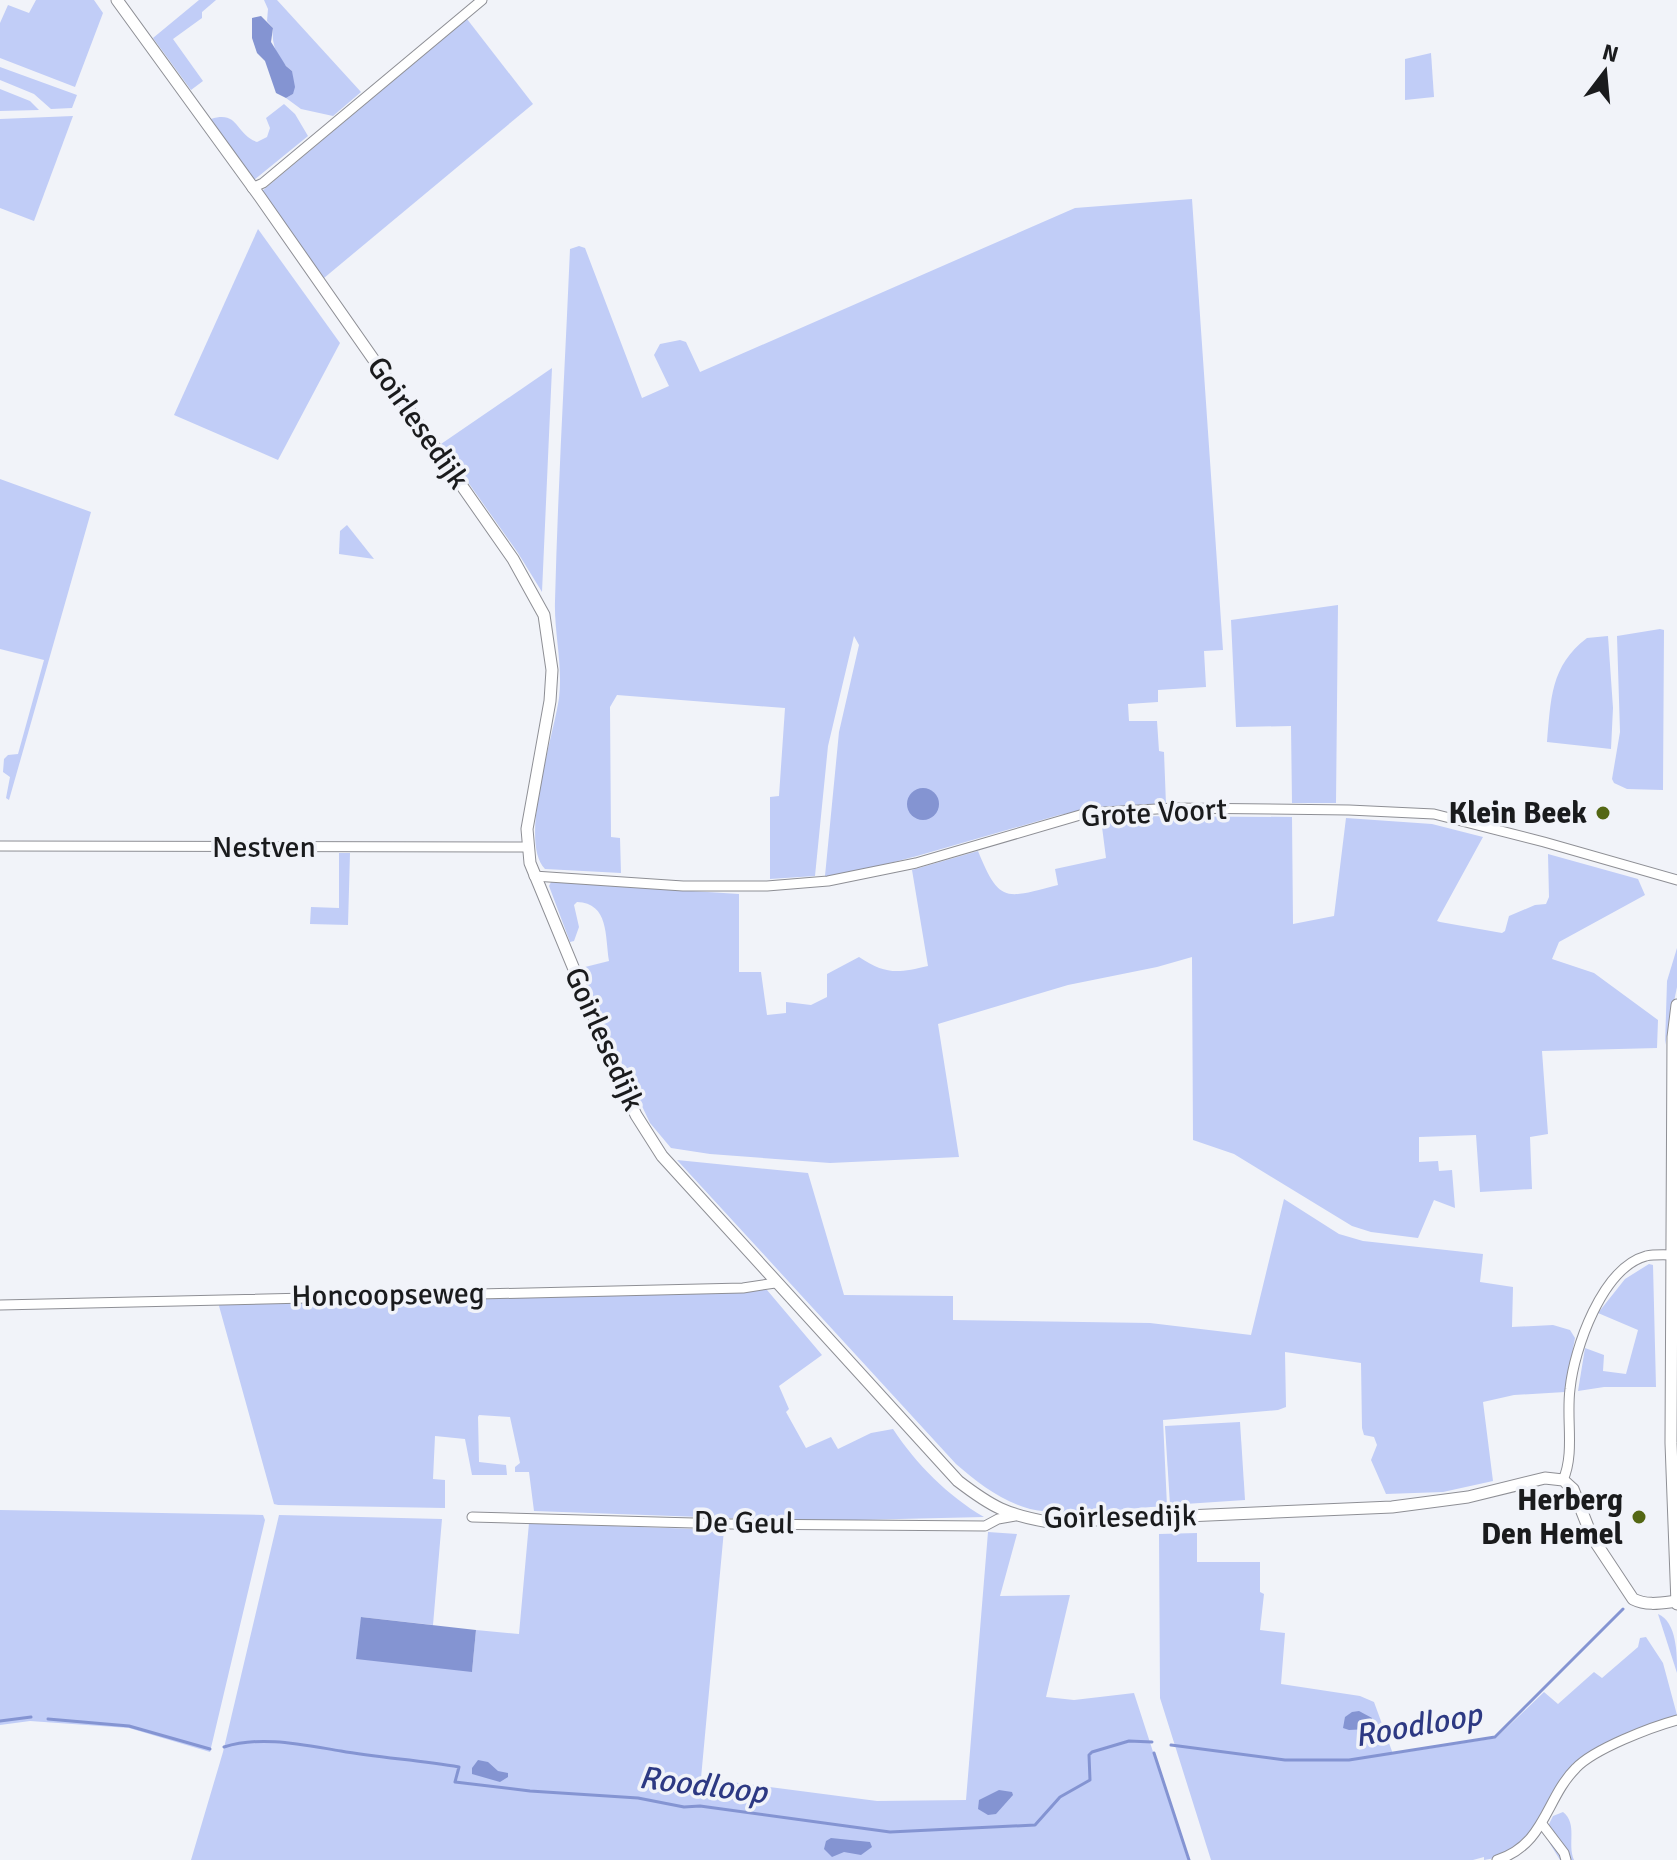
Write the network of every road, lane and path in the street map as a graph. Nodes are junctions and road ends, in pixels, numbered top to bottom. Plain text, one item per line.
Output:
1 (117, 0) edge
2 (482, 0) edge
3 (252, 188) junction
4 (0, 846) edge
5 (527, 847) junction
6 (534, 876) junction
7 (1677, 880) edge
8 (1677, 1005) edge
9 (1677, 1055) edge
10 (1673, 1070) junction
11 (1674, 1255) edge
12 (775, 1283) junction
13 (0, 1305) edge
14 (1563, 1480) junction
15 (1015, 1516) junction
16 (472, 1517) dead end
17 (1677, 1603) edge
18 (1677, 1720) edge
19 (1542, 1824) junction
20 (1497, 1860) edge
21 (1566, 1860) edge

1 - 3 street, Goirlesedijk
2 - 3 street
3 - 5 street, Goirlesedijk
4 - 5 street, Nestven
5 - 6 street, Goirlesedijk
6 - 7 street, Grote Voort
6 - 12 street, Goirlesedijk
8 - 10 street
9 - 10 street
10 - 11 street
11 - 14 street
11 - 17 street
12 - 13 street, Honcoopseweg
12 - 15 street, Goirlesedijk
14 - 15 street, Goirlesedijk
14 - 17 street
15 - 16 street, De Geul
18 - 19 street
19 - 20 street
19 - 21 street

